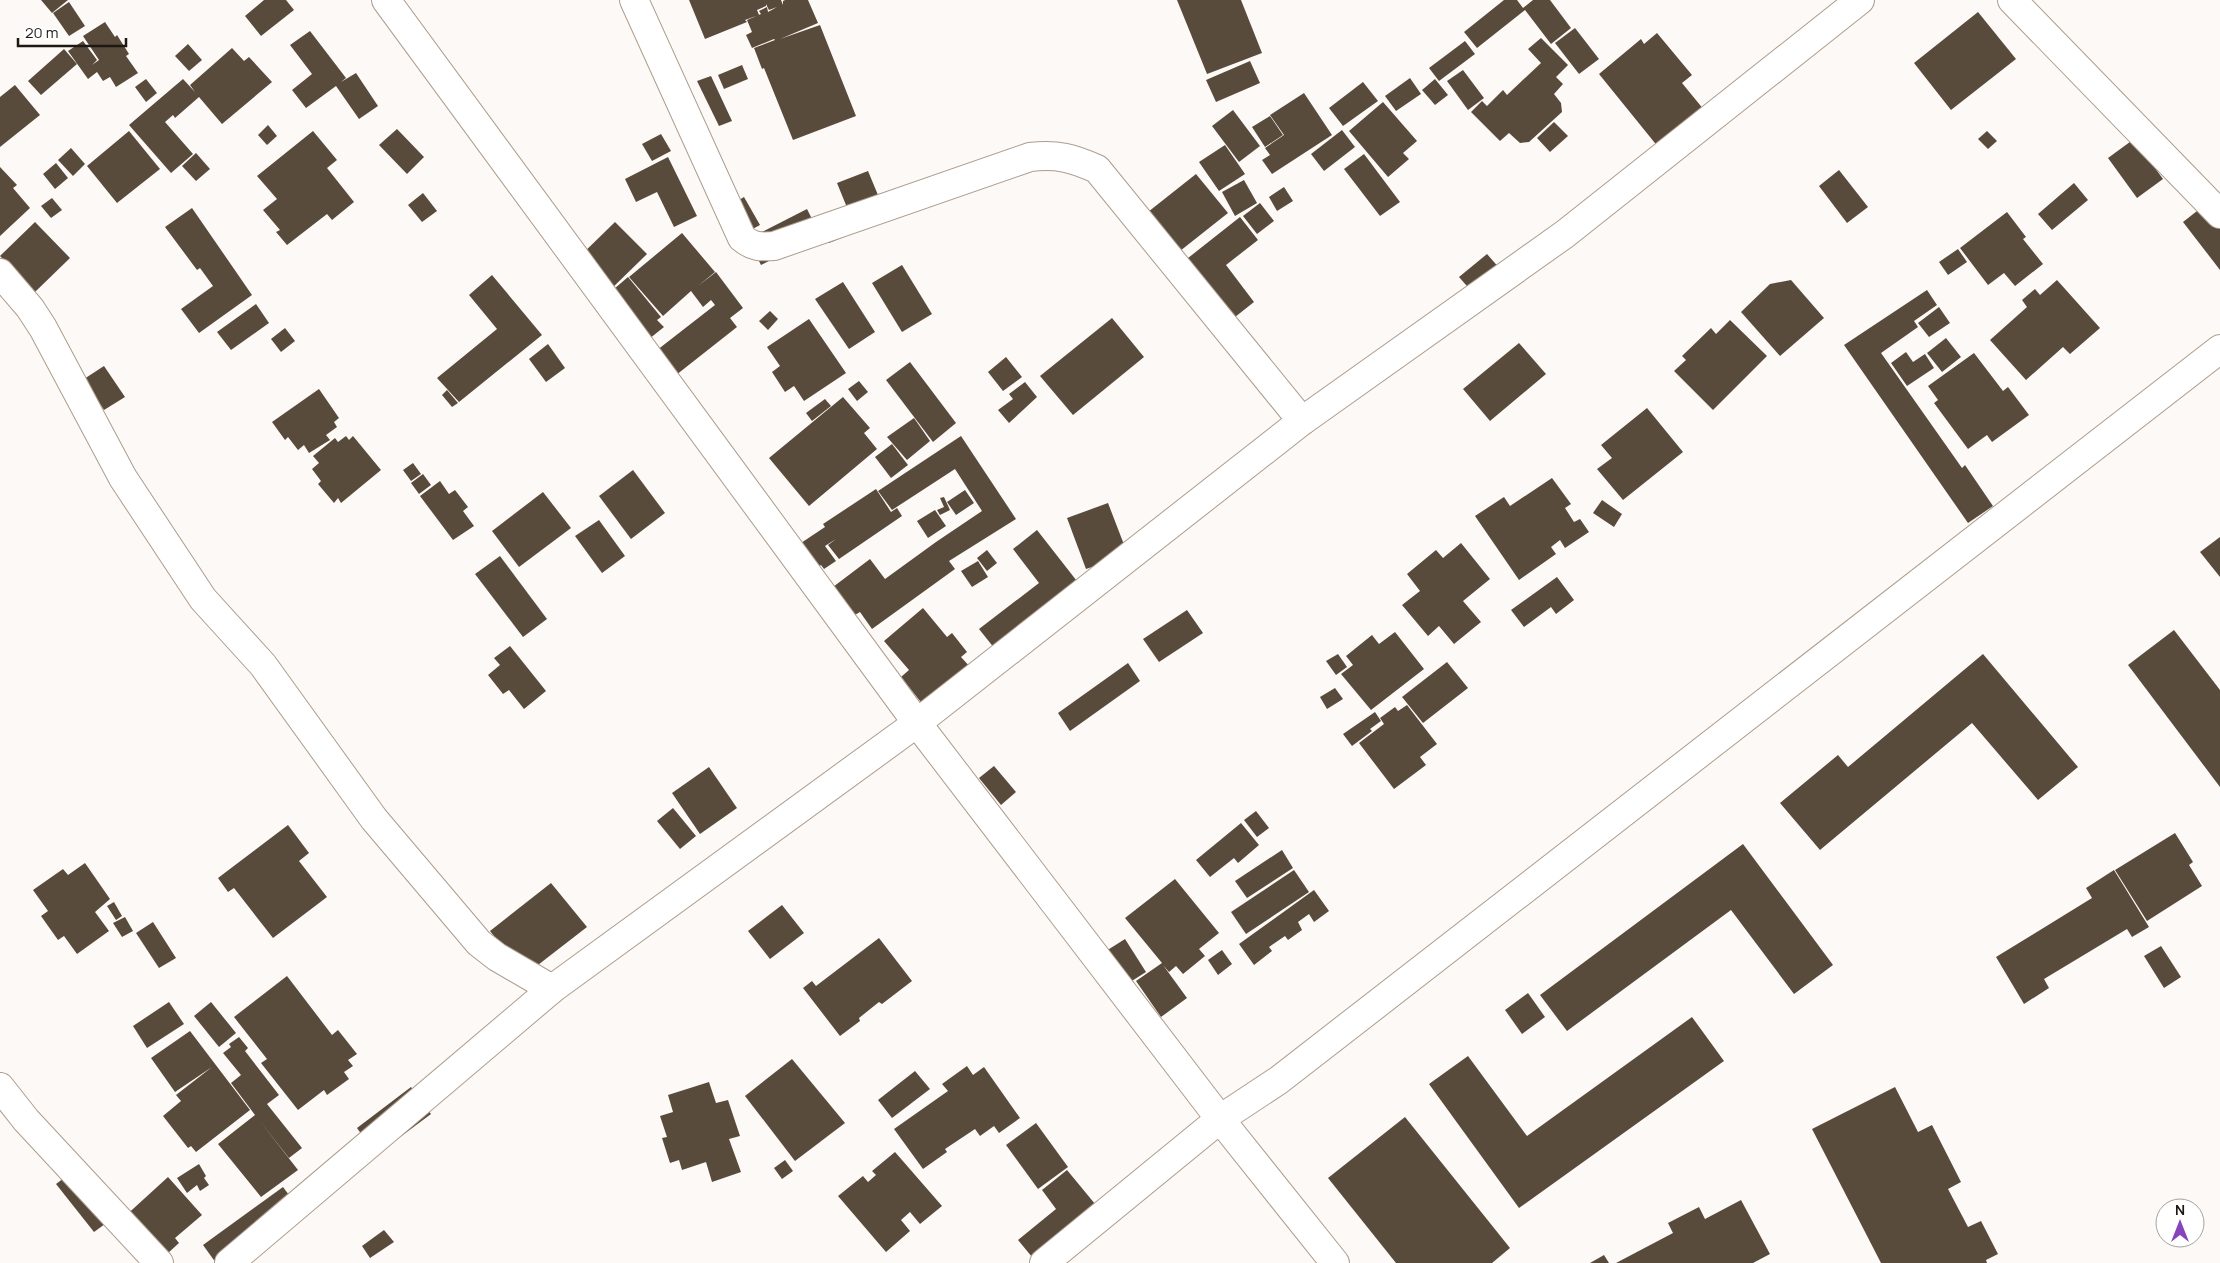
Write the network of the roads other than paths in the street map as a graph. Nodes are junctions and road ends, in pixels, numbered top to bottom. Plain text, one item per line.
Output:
1 (386, 0) edge
2 (634, 0) edge
3 (1860, 0) edge
4 (2012, 0) edge
5 (2220, 214) edge
6 (0, 273) edge
7 (2220, 349) edge
8 (1302, 421) junction
9 (917, 723) junction
10 (552, 989) junction
11 (0, 1087) edge
12 (1220, 1118) junction
13 (159, 1263) edge
14 (229, 1263) edge
15 (1044, 1263) edge
16 (1335, 1263) edge

1 - 9 street
2 - 8 street
3 - 8 street
4 - 5 street
6 - 10 street
7 - 12 street
8 - 9 street
9 - 10 street
9 - 12 street
10 - 14 street
11 - 13 street
12 - 15 street
12 - 16 street

